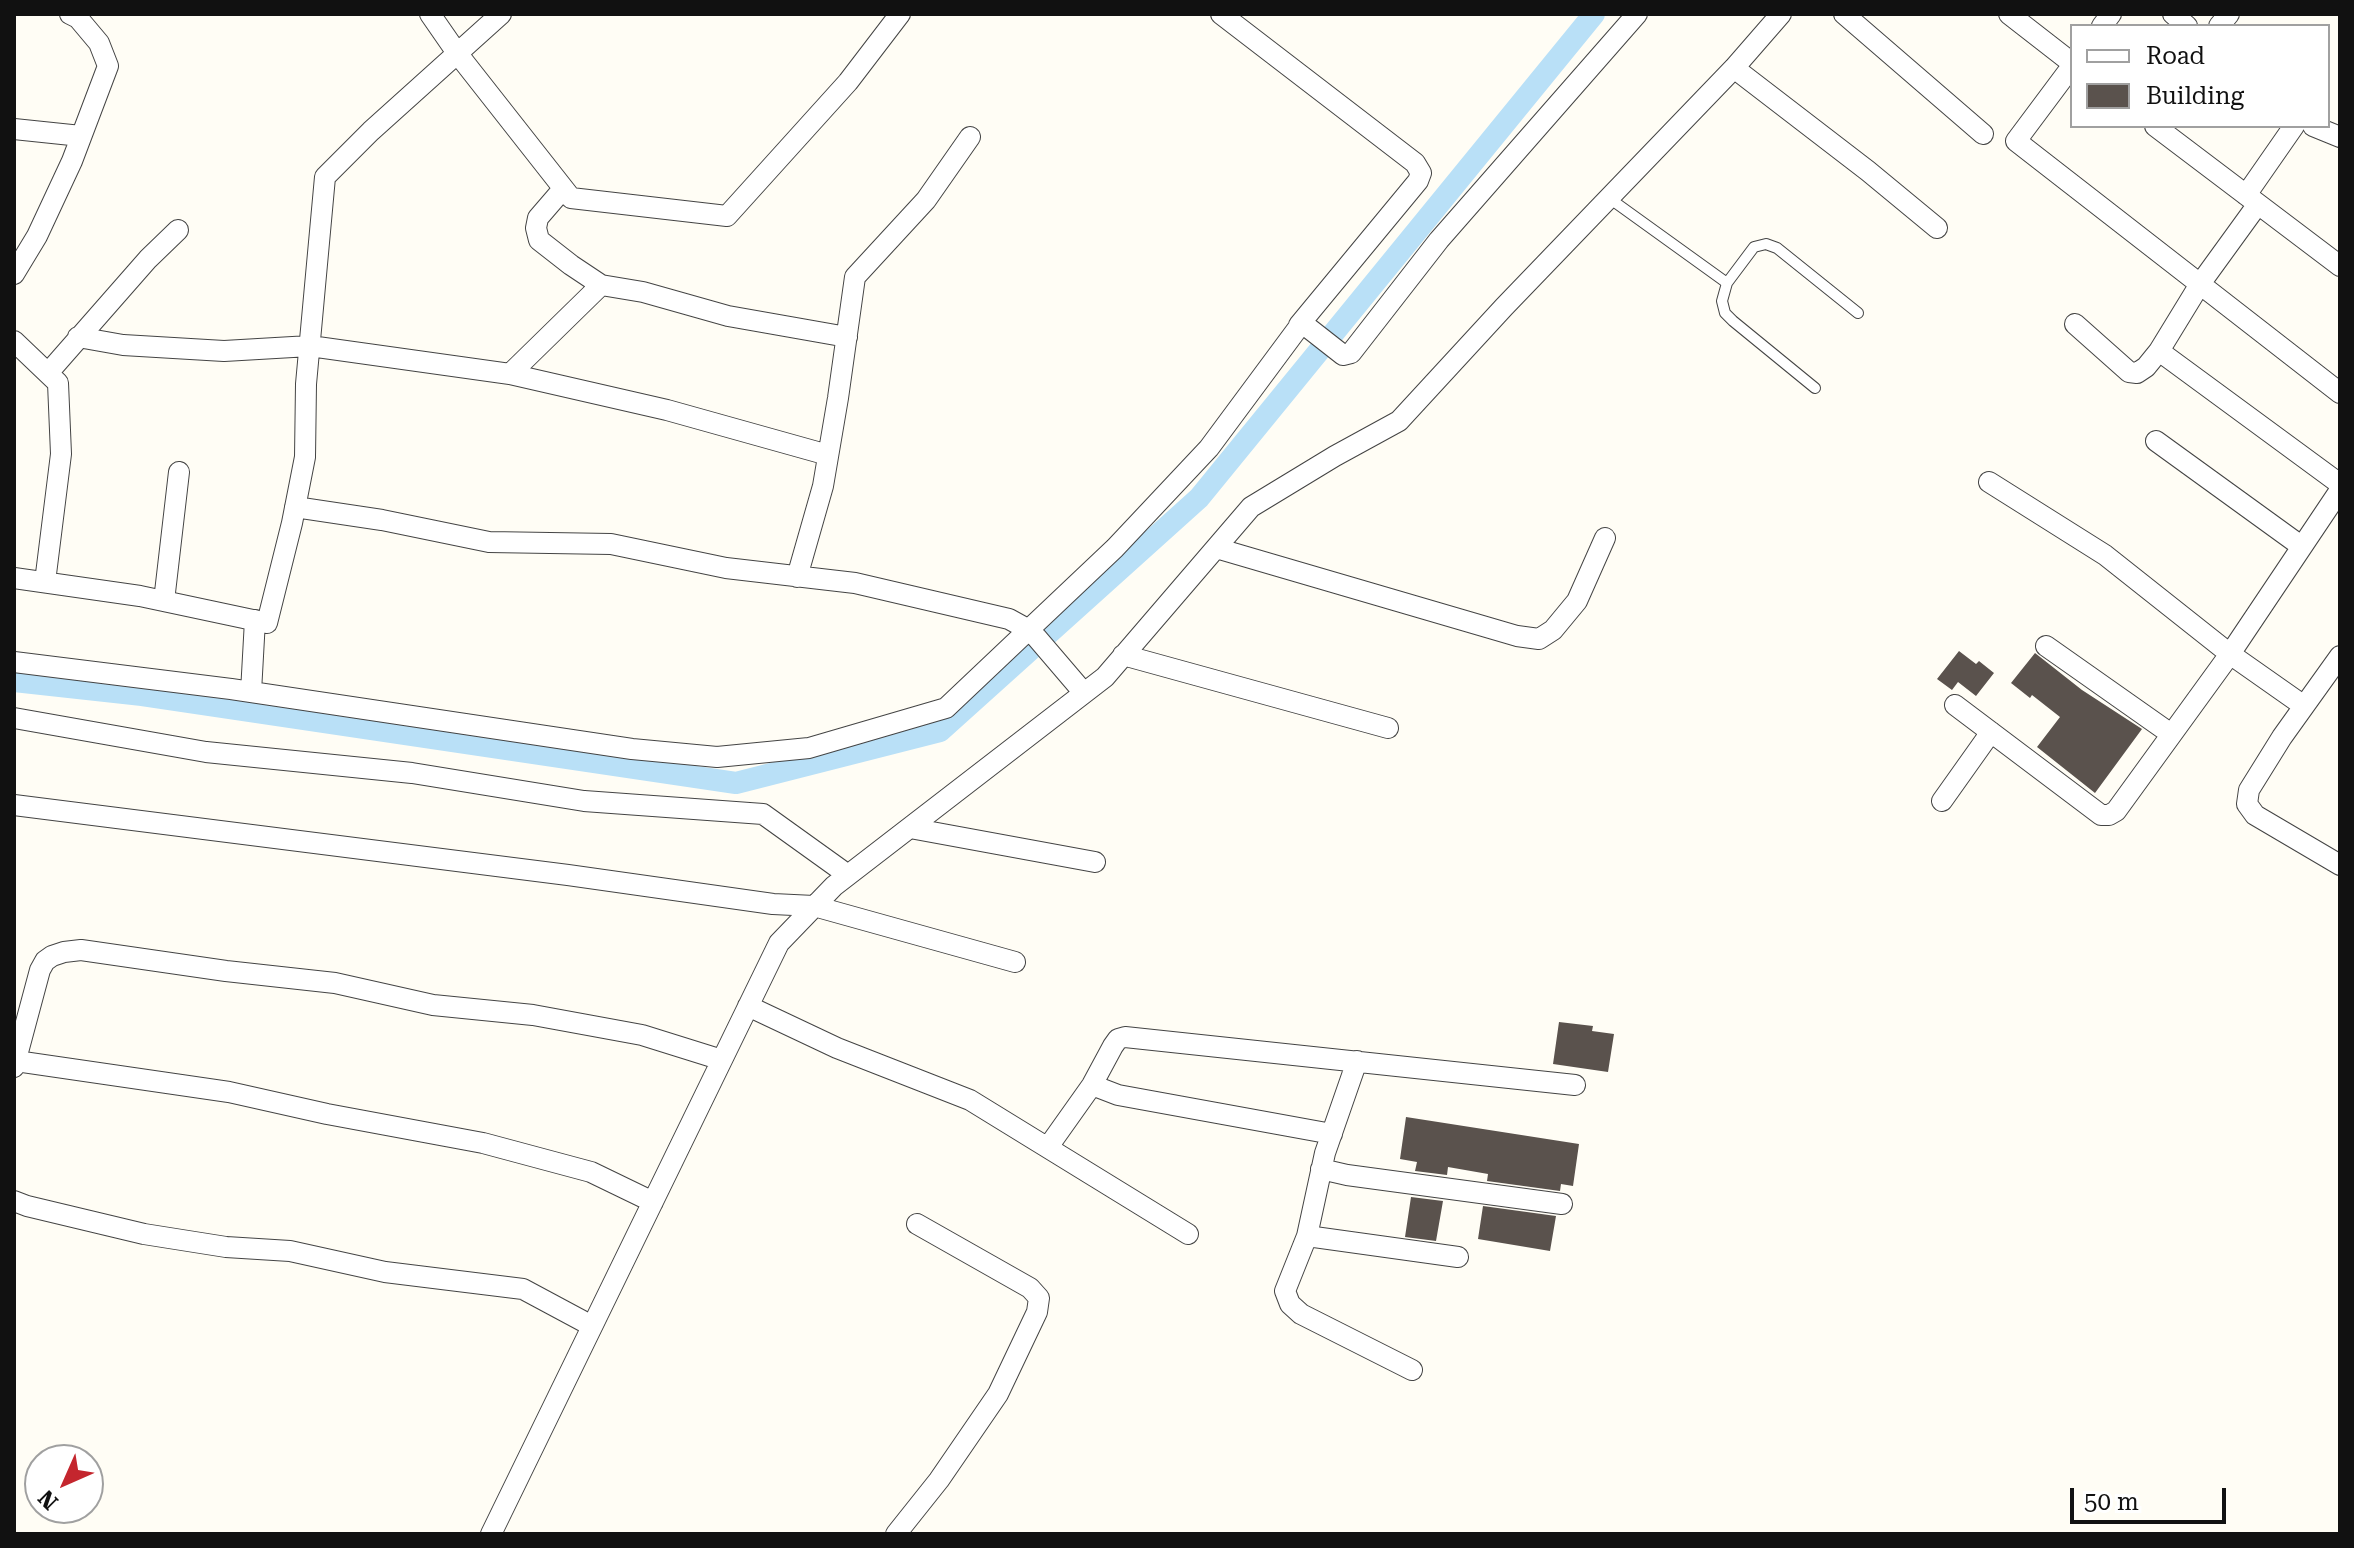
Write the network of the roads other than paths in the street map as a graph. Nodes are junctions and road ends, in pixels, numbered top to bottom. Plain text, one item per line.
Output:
1 (70, 14) edge
2 (430, 14) edge
3 (501, 14) edge
4 (900, 14) edge
5 (1221, 14) edge
6 (1637, 14) edge
7 (1781, 14) edge
8 (1844, 14) edge
9 (2009, 14) edge
10 (457, 53) junction
11 (2070, 63) edge
12 (1734, 68) junction
13 (2070, 68) edge
14 (2158, 128) edge
15 (2293, 128) edge
16 (2318, 128) edge
17 (14, 129) edge
18 (1983, 134) dead end
19 (81, 136) junction
20 (970, 137) dead end
21 (2340, 137) edge
22 (563, 189) junction
23 (1609, 198) junction
24 (2252, 199) junction
25 (1937, 228) dead end
26 (178, 230) dead end
27 (2340, 266) edge
28 (14, 274) edge
29 (1727, 283) junction
30 (2200, 284) junction
31 (601, 285) junction
32 (1858, 313) dead end
33 (2075, 324) dead end
34 (1310, 330) junction
35 (78, 337) junction
36 (847, 337) junction
37 (14, 341) edge
38 (310, 346) junction
39 (2159, 351) junction
40 (48, 373) junction
41 (510, 374) junction
42 (1815, 388) dead end
43 (2340, 393) edge
44 (2156, 441) dead end
45 (828, 455) junction
46 (179, 472) dead end
47 (1989, 482) dead end
48 (2340, 487) edge
49 (295, 507) junction
50 (1605, 538) dead end
51 (2301, 546) junction
52 (1216, 548) junction
53 (797, 577) junction
54 (14, 578) edge
55 (45, 582) junction
56 (164, 601) junction
57 (255, 620) junction
58 (1038, 639) junction
59 (2046, 646) dead end
60 (2230, 654) junction
61 (1123, 655) junction
62 (2340, 656) edge
63 (14, 662) edge
64 (251, 692) junction
65 (1084, 693) junction
66 (1955, 705) dead end
67 (2304, 706) junction
68 (14, 718) edge
69 (1388, 728) dead end
70 (1991, 732) junction
71 (2171, 734) junction
72 (1942, 801) dead end
73 (14, 805) edge
74 (910, 828) junction
75 (1095, 862) dead end
76 (2340, 865) edge
77 (848, 875) junction
78 (814, 906) junction
79 (1015, 962) dead end
80 (748, 1006) junction
81 (722, 1060) junction
82 (1357, 1061) junction
83 (15, 1064) edge
84 (1092, 1085) junction
85 (1575, 1085) dead end
86 (1332, 1134) junction
87 (1048, 1147) junction
88 (1321, 1169) junction
89 (14, 1201) edge
90 (653, 1202) junction
91 (1562, 1204) dead end
92 (917, 1224) dead end
93 (1188, 1234) dead end
94 (1307, 1236) junction
95 (1458, 1257) dead end
96 (592, 1326) junction
97 (1412, 1370) dead end
98 (491, 1534) edge
99 (896, 1534) edge

1 - 19 street
2 - 10 street
3 - 10 street
4 - 22 street
5 - 34 street
6 - 34 street
7 - 12 street
8 - 18 street
9 - 11 street
10 - 22 street
10 - 38 street
12 - 23 street
12 - 25 street
13 - 30 street
14 - 24 street
15 - 24 street
16 - 21 street
17 - 19 street
19 - 28 street
20 - 36 street
22 - 31 street
23 - 29 lane
23 - 52 street
24 - 27 street
24 - 30 street
26 - 35 street
29 - 32 lane
29 - 42 lane
30 - 39 street
30 - 43 street
31 - 36 street
31 - 41 street
33 - 39 street
34 - 58 street
35 - 38 street
35 - 40 street
36 - 45 street
37 - 40 street
38 - 41 street
38 - 49 street
39 - 48 street
40 - 55 street
41 - 45 street
44 - 51 street
45 - 53 street
46 - 56 street
47 - 60 street
48 - 51 street
49 - 53 street
49 - 57 street
50 - 52 street
51 - 60 street
52 - 61 street
53 - 58 street
54 - 55 street
55 - 56 street
56 - 57 street
57 - 64 street
58 - 64 street
58 - 65 street
59 - 71 street
60 - 67 street
60 - 71 street
61 - 65 street
61 - 69 street
62 - 67 street
63 - 64 street
65 - 74 street
66 - 70 street
67 - 76 street
68 - 77 street
70 - 71 street
70 - 72 street
73 - 78 street
74 - 75 street
74 - 77 street
77 - 78 street
78 - 79 street
78 - 80 street
80 - 81 street
80 - 87 street
81 - 83 street
81 - 90 street
82 - 84 street
82 - 85 street
82 - 86 street
83 - 90 street
84 - 86 street
84 - 87 street
86 - 88 street
87 - 93 street
88 - 91 street
88 - 94 street
89 - 96 street
90 - 96 street
92 - 99 street
94 - 95 street
94 - 97 street
96 - 98 street

